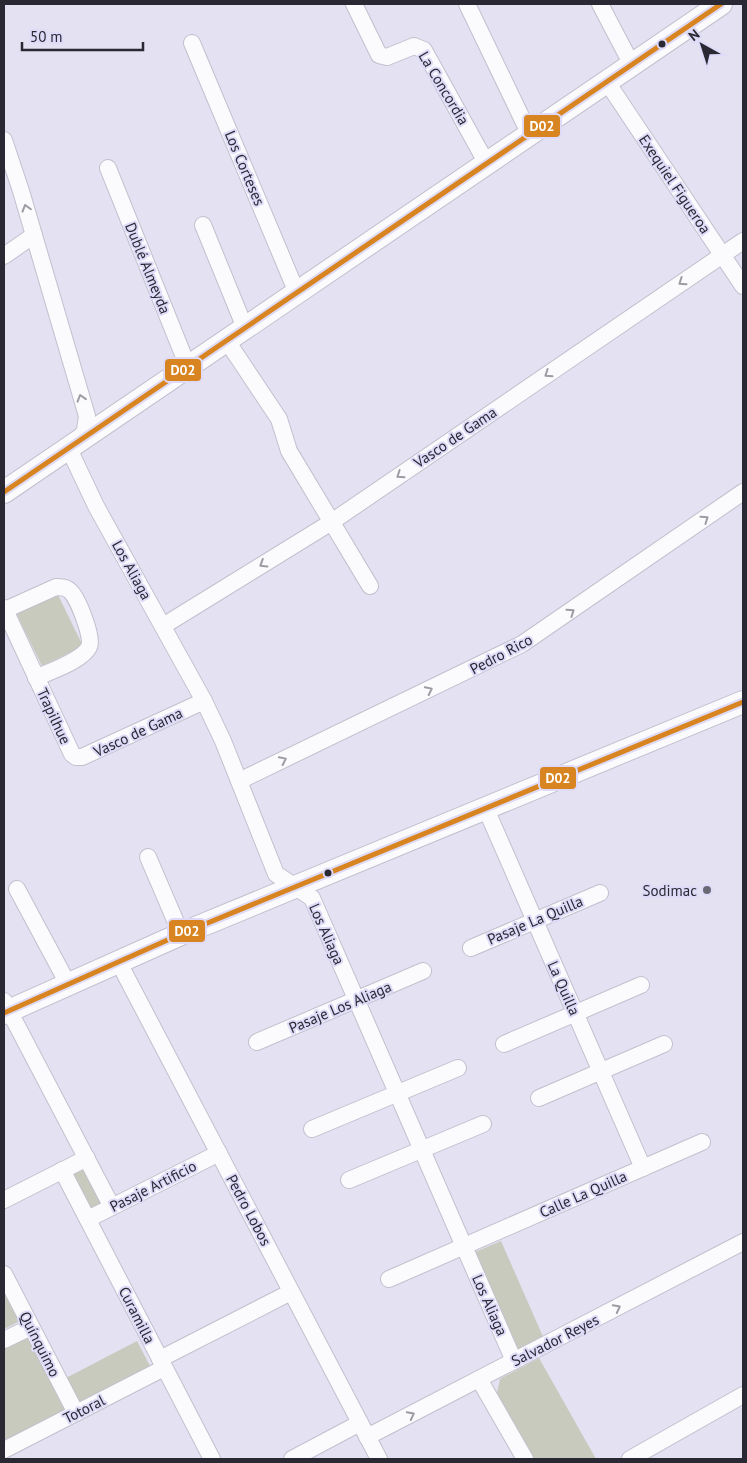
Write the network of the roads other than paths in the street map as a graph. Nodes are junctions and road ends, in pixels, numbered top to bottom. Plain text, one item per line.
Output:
1 (354, 4) edge
2 (467, 4) edge
3 (600, 4) edge
4 (721, 4) edge
5 (192, 42) dead end
6 (632, 65) junction
7 (607, 82) junction
8 (530, 135) junction
9 (4, 140) edge
10 (487, 164) junction
11 (108, 168) dead end
12 (203, 225) dead end
13 (34, 236) junction
14 (743, 241) edge
15 (723, 255) junction
16 (4, 256) edge
17 (743, 286) edge
18 (297, 293) junction
19 (245, 328) junction
20 (226, 340) junction
21 (188, 367) junction
22 (73, 446) junction
23 (4, 492) edge
24 (743, 492) edge
25 (330, 523) junction
26 (370, 586) dead end
27 (4, 609) edge
28 (162, 626) junction
29 (36, 678) junction
30 (204, 701) junction
31 (743, 702) edge
32 (72, 754) joint
33 (239, 781) junction
34 (486, 809) junction
35 (148, 857) dead end
36 (295, 888) junction
37 (18, 889) dead end
38 (600, 893) dead end
39 (534, 921) junction
40 (181, 934) junction
41 (471, 948) dead end
42 (118, 961) junction
43 (423, 972) dead end
44 (68, 984) junction
45 (641, 985) dead end
46 (356, 1000) junction
47 (5, 1008) edge
48 (575, 1014) junction
49 (257, 1042) dead end
50 (504, 1044) dead end
51 (664, 1044) dead end
52 (458, 1068) dead end
53 (600, 1072) junction
54 (397, 1093) junction
55 (540, 1098) dead end
56 (484, 1124) dead end
57 (312, 1129) dead end
58 (702, 1142) dead end
59 (422, 1150) junction
60 (219, 1153) junction
61 (86, 1158) junction
62 (643, 1168) junction
63 (62, 1170) junction
64 (349, 1180) dead end
65 (4, 1200) edge
66 (112, 1207) junction
67 (88, 1219) junction
68 (743, 1242) edge
69 (464, 1247) junction
70 (4, 1274) edge
71 (389, 1278) dead end
72 (291, 1292) junction
73 (31, 1327) junction
74 (4, 1340) edge
75 (514, 1361) junction
76 (162, 1364) junction
77 (479, 1379) junction
78 (743, 1395) edge
79 (76, 1414) junction
80 (364, 1430) junction
81 (4, 1450) edge
82 (212, 1459) edge
83 (292, 1459) edge
84 (379, 1459) edge
85 (525, 1459) edge
86 (630, 1459) edge

1 - 10 street, La Concordia
2 - 8 street
3 - 6 street
4 - 6 main road
5 - 18 street, Los Corteses
6 - 7 main road
7 - 8 main road
7 - 15 street, Exequiel Figueroa
8 - 10 main road
13 -> 9 street
10 - 18 main road
11 - 21 street, Dublé Almeyda
12 - 19 street
13 - 16 street
22 -> 13 street
14 - 15 street, Vasco de Gama
15 - 17 street, Exequiel Figueroa
15 -> 25 street, Vasco de Gama
18 - 19 main road
19 - 20 main road
20 - 21 main road
20 - 25 street
21 - 22 main road
22 - 23 main road
22 - 28 street, Los Aliaga
33 -> 24 street, Pedro Rico
25 - 26 street
25 -> 28 street, Vasco de Gama
27 - 29 street, Trapilhue
27 - 29 street, Trapilhue
28 - 30 street, Los Aliaga
29 - 32 street, Trapilhue
30 - 32 street, Vasco de Gama
30 - 33 street, Los Aliaga
31 - 34 main road
33 - 36 street, Los Aliaga
34 - 36 main road
34 - 39 street, La Quilla
35 - 40 street
36 - 40 main road
36 - 46 street, Los Aliaga
37 - 44 street
38 - 39 street, Pasaje La Quilla
39 - 41 street, Pasaje La Quilla
39 - 48 street, La Quilla
40 - 42 main road
42 - 44 main road
42 - 60 street, Pedro Lobos
43 - 46 street, Pasaje Los Aliaga
44 - 47 main road
45 - 48 street
46 - 49 street, Pasaje Los Aliaga
46 - 54 street, Los Aliaga
47 - 61 street
48 - 50 street
48 - 53 street, La Quilla
51 - 53 street
52 - 54 street
53 - 55 street
53 - 62 street, La Quilla
54 - 57 street
54 - 59 street, Los Aliaga
56 - 59 street
58 - 62 street, Calle La Quilla
59 - 64 street
59 - 69 street, Los Aliaga
60 - 66 street, Pasaje Artificio
60 - 72 street, Pedro Lobos
61 - 63 street
61 - 66 street
62 - 69 street, Calle La Quilla
63 - 65 street
63 - 67 street, Curamilla
66 - 67 street, Pasaje Artificio
67 - 76 street, Curamilla
75 -> 68 street, Salvador Reyes
69 - 71 street
69 - 75 street, Los Aliaga
70 - 73 street, Quínquimo
72 - 76 street, Totoral
72 - 80 street, Pedro Lobos
73 - 74 street
73 - 79 street, Quínquimo
75 - 77 street, Salvador Reyes
76 - 79 street, Totoral
76 - 82 street, Curamilla
80 -> 77 street, Salvador Reyes
77 - 85 street
78 - 86 street
79 - 81 street, Totoral
80 - 83 street, Salvador Reyes
80 - 84 street, Pedro Lobos

